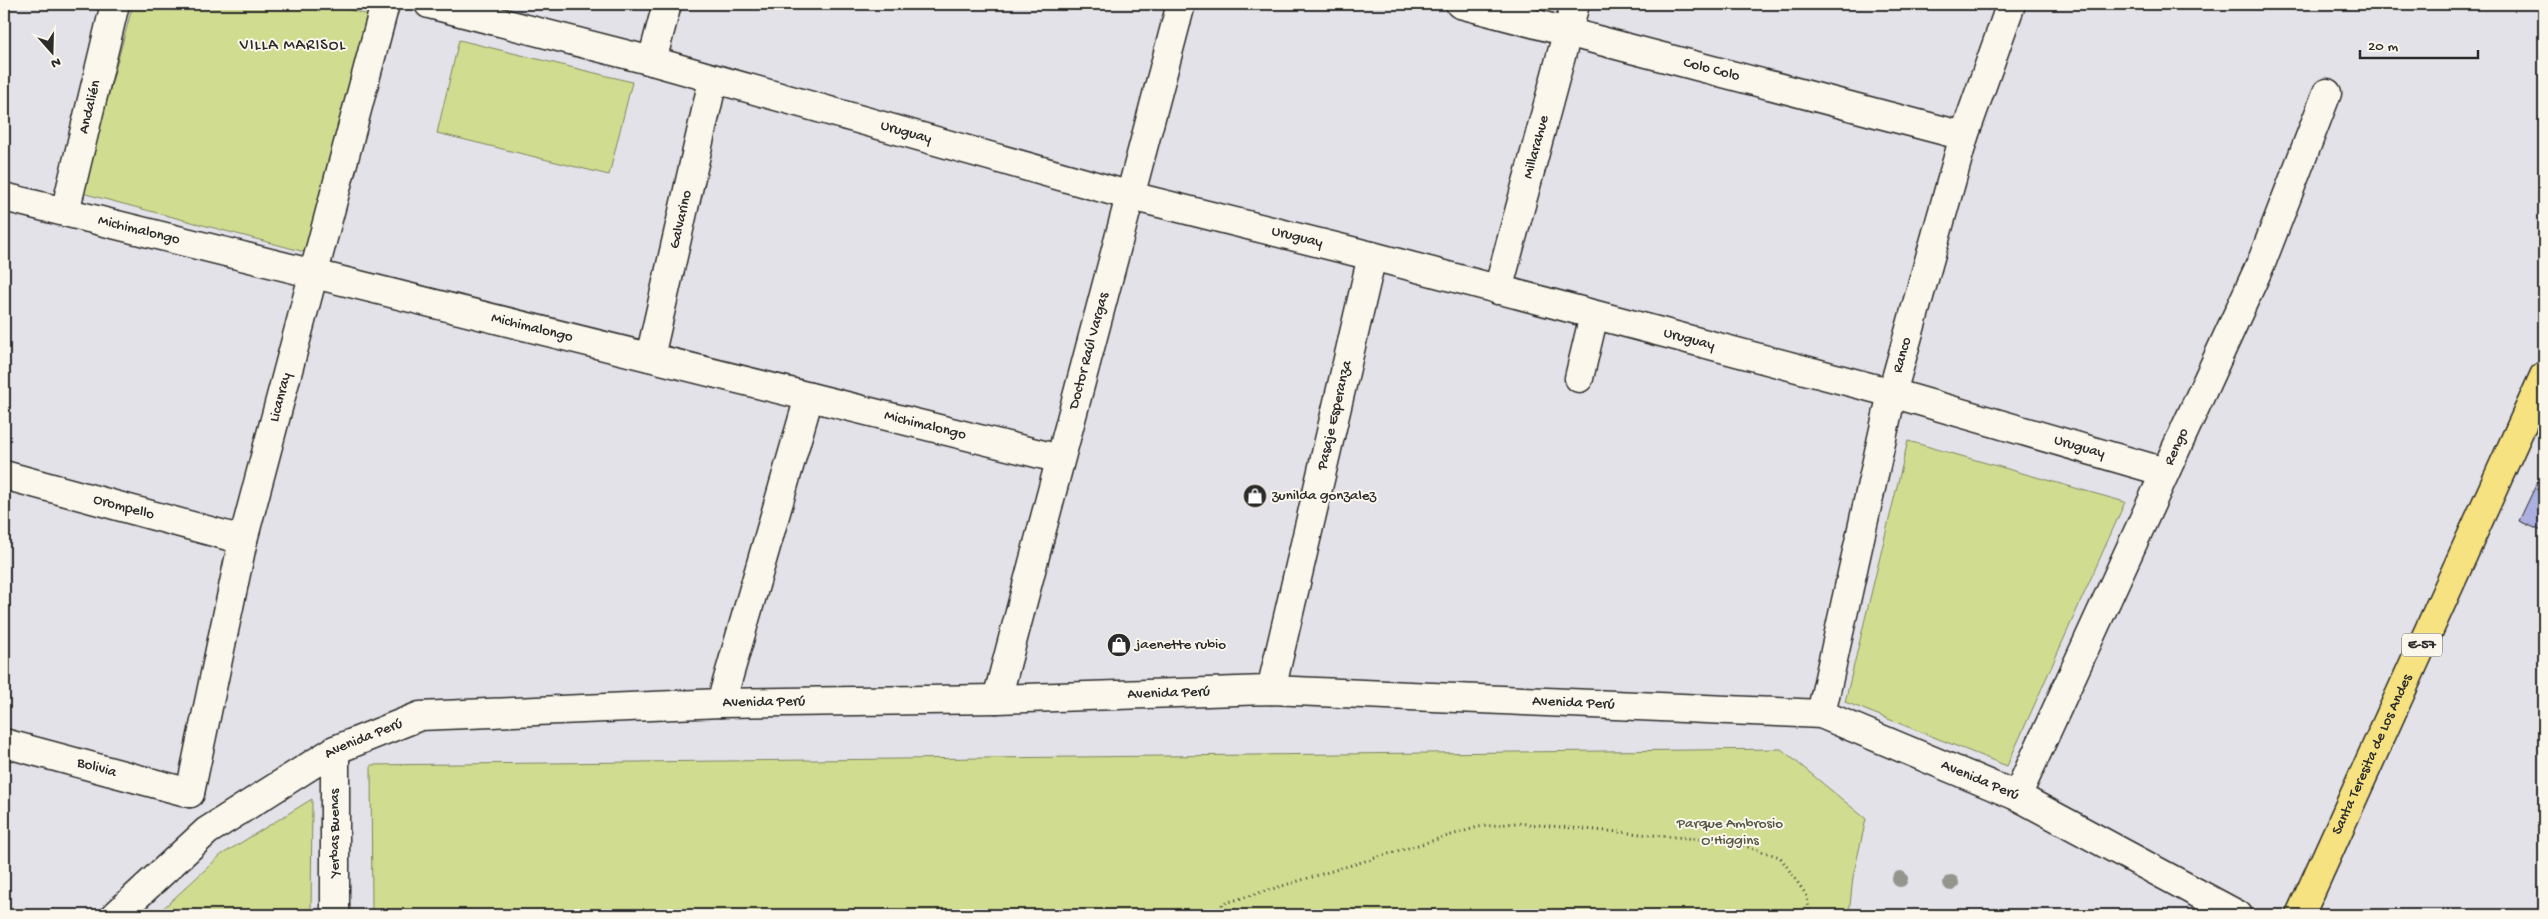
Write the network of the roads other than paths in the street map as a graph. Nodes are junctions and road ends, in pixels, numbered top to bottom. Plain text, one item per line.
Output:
1 (116, 4) edge
2 (385, 4) edge
3 (429, 4) edge
4 (667, 4) edge
5 (1181, 4) edge
6 (1460, 4) edge
7 (1575, 4) edge
8 (2011, 4) edge
9 (1567, 33) junction
10 (652, 61) junction
11 (713, 80) junction
12 (2327, 93) dead end
13 (1964, 136) junction
14 (1131, 196) junction
15 (4, 197) edge
16 (65, 212) junction
17 (1372, 256) junction
18 (312, 274) junction
19 (1498, 290) junction
20 (1594, 315) junction
21 (650, 357) junction
22 (2544, 376) edge
23 (1579, 378) dead end
24 (1892, 393) junction
25 (809, 397) junction
26 (1060, 459) junction
27 (2165, 472) junction
28 (4, 475) edge
29 (242, 540) junction
30 (1271, 690) junction
31 (998, 699) junction
32 (721, 703) junction
33 (1821, 714) junction
34 (4, 743) edge
35 (335, 750) junction
36 (190, 793) junction
37 (2017, 796) junction
38 (207, 831) junction
39 (116, 915) edge
40 (335, 915) edge
41 (2238, 915) edge
42 (2300, 915) edge

1 - 16 street, Andalién
2 - 18 street, Licanray
3 - 10 street, Uruguay
4 - 10 street
5 - 14 street, Doctor Raúl Vargas
6 - 9 street, Colo Colo
7 - 9 street, Millarahue
8 - 13 street, Ranco
9 - 13 street, Colo Colo
9 - 19 street, Millarahue
10 - 11 street, Uruguay
11 - 14 street, Uruguay
11 - 21 street, Galvarino
12 - 27 street, Rengo
13 - 24 street, Ranco
14 - 17 street, Uruguay
14 - 26 street, Doctor Raúl Vargas
15 - 16 street, Michimalongo
16 - 18 street, Michimalongo
17 - 19 street, Uruguay
17 - 30 street, Pasaje Esperanza
18 - 21 street, Michimalongo
18 - 29 street, Licanray
19 - 20 street, Uruguay
20 - 23 street
20 - 24 street, Uruguay
21 - 25 street, Michimalongo
22 - 42 main road, Santa Teresita de Los Andes / E-57
24 - 27 street, Uruguay
24 - 33 street, Ranco
25 - 26 street, Michimalongo
25 - 32 street
26 - 31 street, Doctor Raúl Vargas
27 - 37 street, Rengo
28 - 29 street, Orompello
29 - 36 street, Licanray
30 - 31 street, Avenida Perú
30 - 33 street, Avenida Perú
31 - 32 street, Avenida Perú
32 - 35 street, Avenida Perú
33 - 37 street, Avenida Perú
34 - 36 street, Bolivia
35 - 38 street, Avenida Perú
35 - 40 street, Yerbas Buenas
36 - 38 street
37 - 41 street, Avenida Perú
38 - 39 street, Avenida Perú

